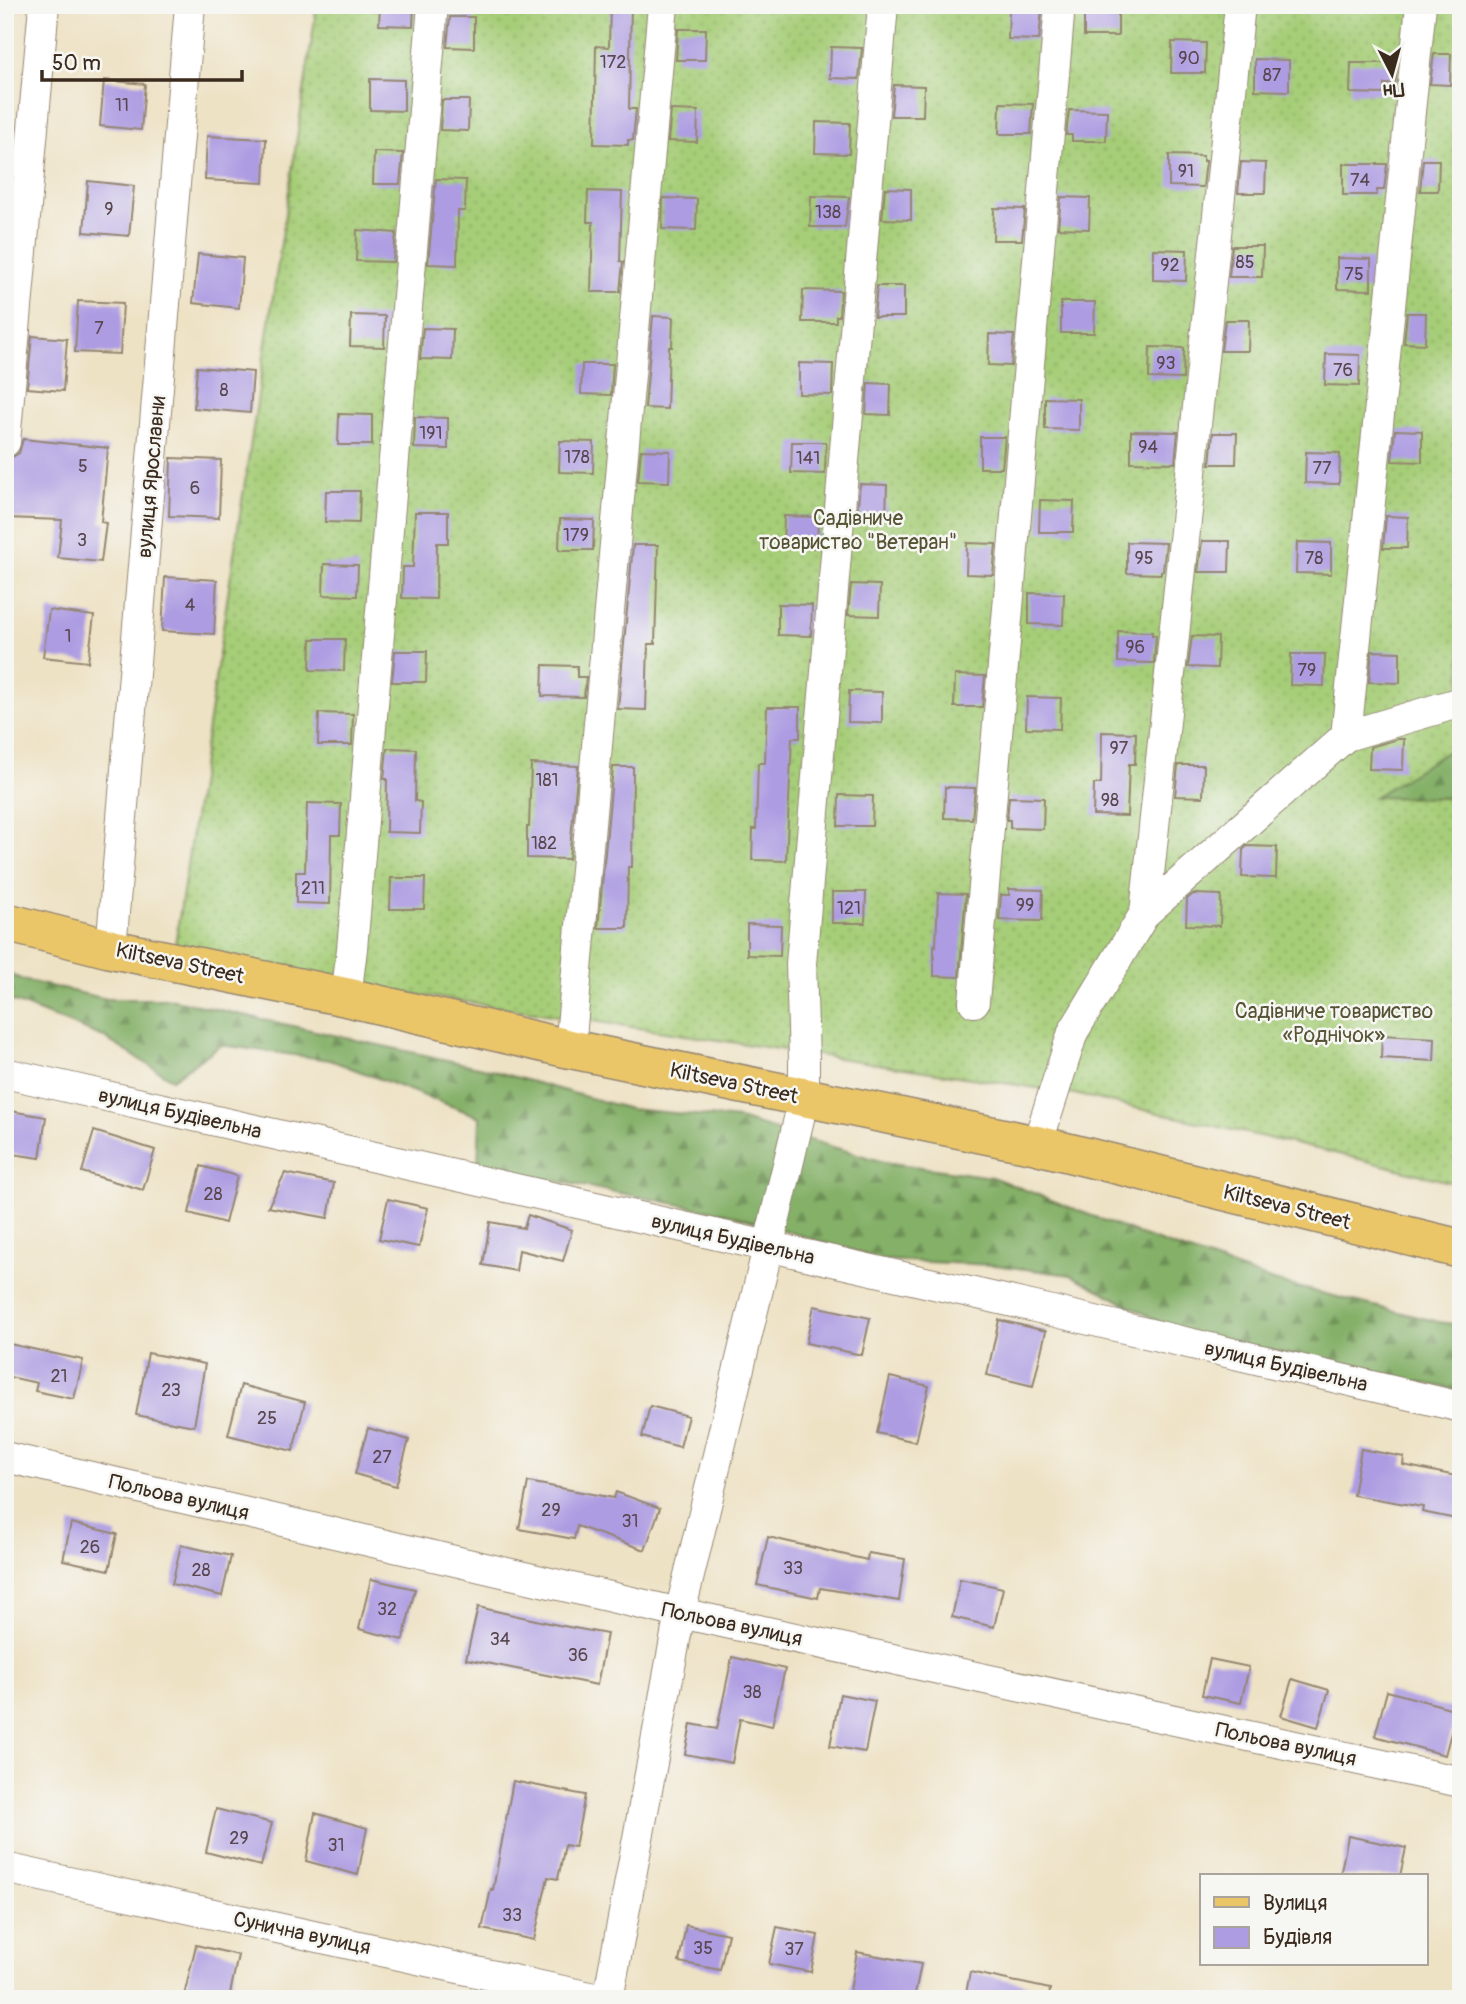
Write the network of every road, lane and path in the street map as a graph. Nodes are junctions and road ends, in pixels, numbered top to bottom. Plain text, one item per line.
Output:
1 (44, 5) edge
2 (190, 5) edge
3 (433, 5) edge
4 (663, 5) edge
5 (883, 5) edge
6 (1060, 5) edge
7 (1240, 5) edge
8 (1421, 5) edge
9 (5, 442) edge
10 (1461, 702) edge
11 (1346, 736) junction
12 (1145, 914) junction
13 (5, 922) edge
14 (111, 949) junction
15 (345, 997) junction
16 (974, 1002) dead end
17 (570, 1049) junction
18 (5, 1073) edge
19 (804, 1098) junction
20 (1037, 1146) junction
21 (768, 1247) junction
22 (1461, 1249) edge
23 (1461, 1407) edge
24 (5, 1457) edge
25 (680, 1613) junction
26 (1461, 1782) edge
27 (5, 1868) edge
28 (599, 1999) edge
29 (608, 1999) edge

1 - 9 street
2 - 14 street, вулиця Ярославни
3 - 15 street
4 - 17 street
5 - 19 street
6 - 16 street
7 - 12 street
8 - 11 street
10 - 11 street
11 - 12 street
12 - 20 street
13 - 14 main road, Kiltseva Street
14 - 15 main road, Kiltseva Street
15 - 17 main road, Kiltseva Street
17 - 19 main road, Kiltseva Street
18 - 21 street, вулиця Будівельна
19 - 20 main road, Kiltseva Street
19 - 21 street
20 - 22 main road, Kiltseva Street
21 - 23 street, вулиця Будівельна
21 - 25 street
24 - 25 street, Польова вулиця
25 - 26 street, Польова вулиця
25 - 29 street
27 - 28 street, Сунична вулиця

